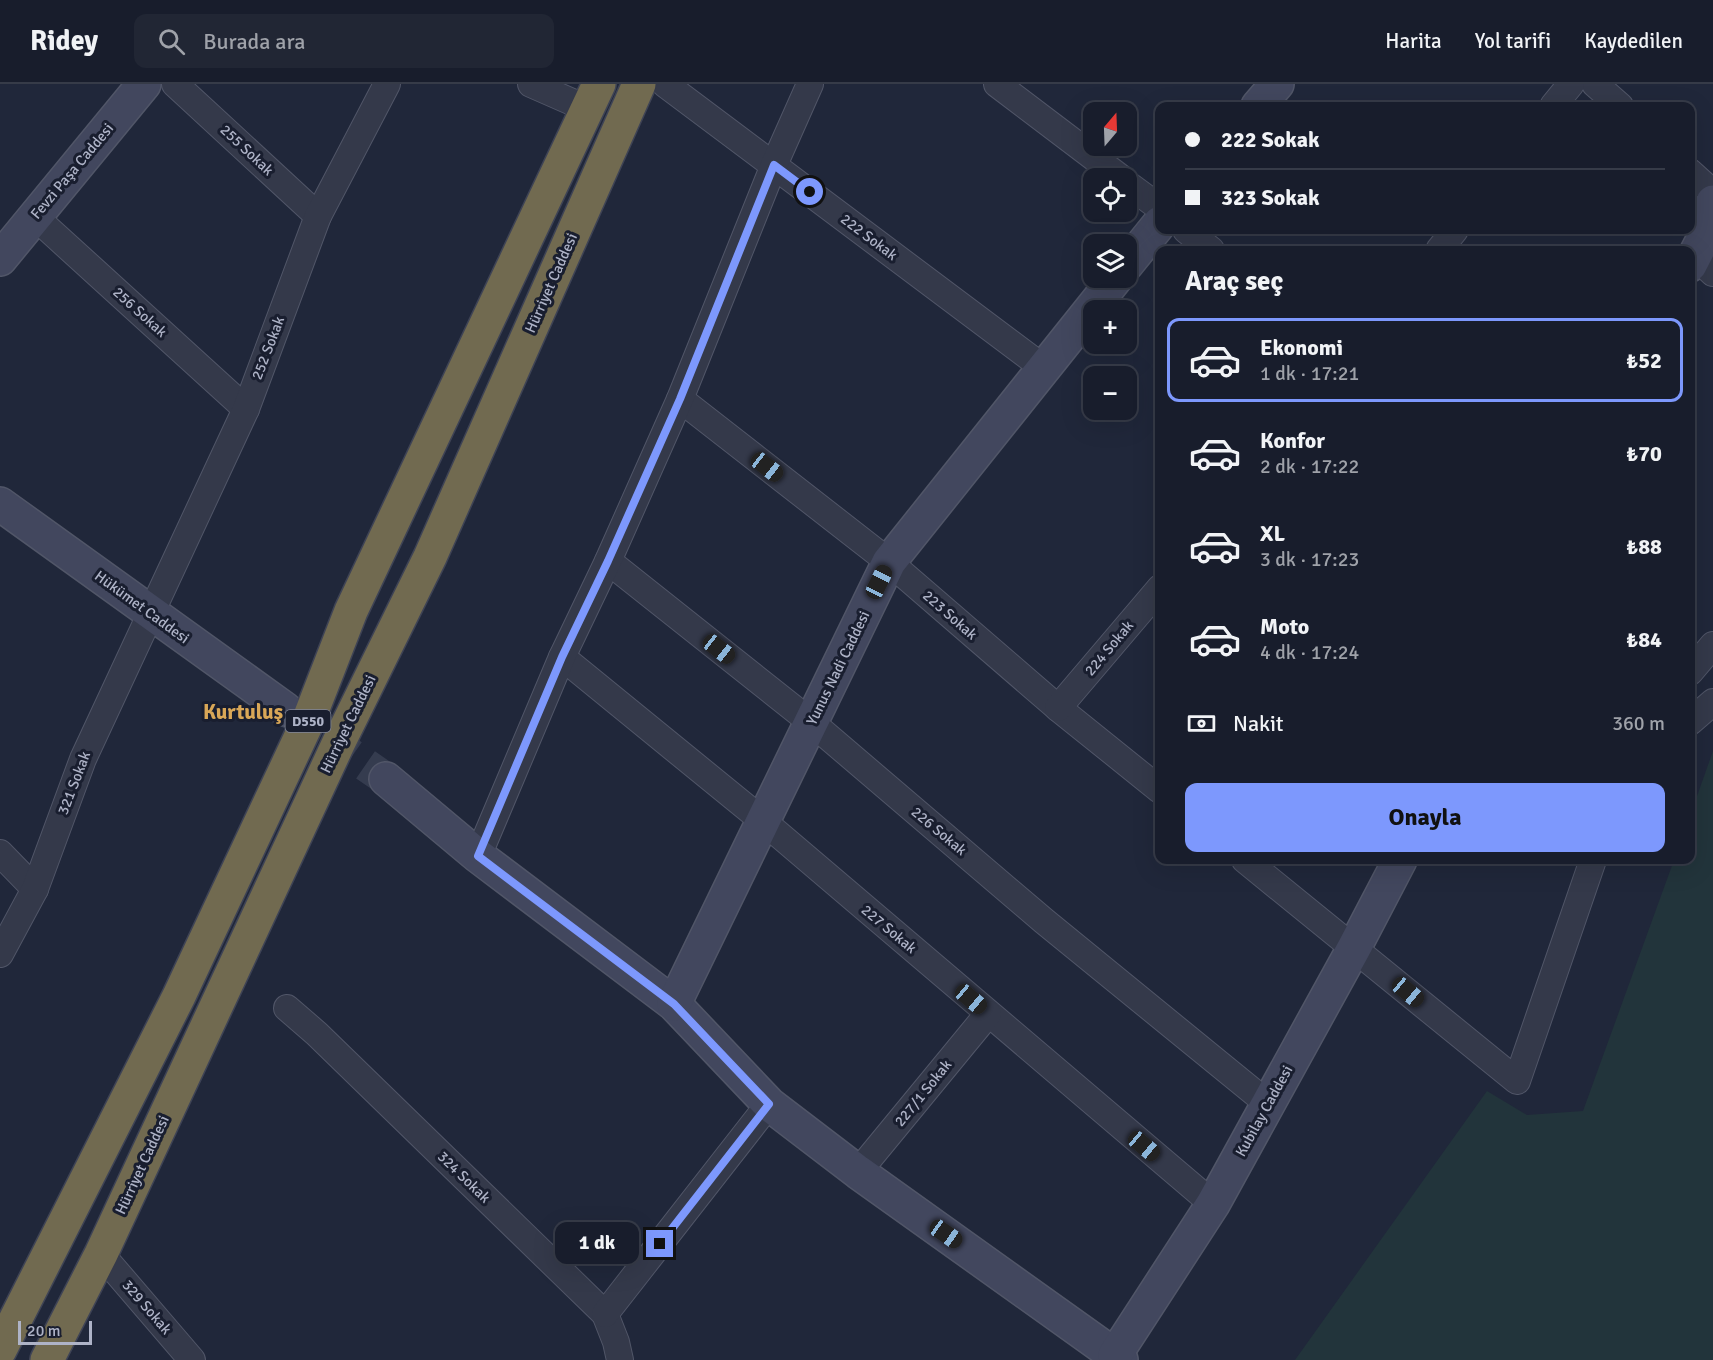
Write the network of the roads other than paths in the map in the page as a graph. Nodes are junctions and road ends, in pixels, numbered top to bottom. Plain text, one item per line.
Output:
1 (121, 84) edge
2 (144, 84) edge
3 (175, 84) edge
4 (387, 84) edge
5 (531, 84) edge
6 (639, 84) edge
7 (665, 84) edge
8 (810, 84) edge
9 (997, 84) edge
10 (1277, 84) edge
11 (1571, 84) edge
12 (1595, 84) edge
13 (593, 96) edge
14 (1261, 102) edge
15 (1556, 102) edge
16 (1615, 102) edge
17 (774, 165) junction
18 (1108, 168) edge
19 (1695, 177) edge
20 (1137, 191) edge
21 (1713, 193) edge
22 (1713, 201) edge
23 (1155, 204) edge
24 (34, 216) junction
25 (318, 216) junction
26 (0, 223) edge
27 (1155, 229) edge
28 (1191, 234) edge
29 (1452, 234) edge
30 (1205, 246) edge
31 (1442, 246) edge
32 (1137, 251) edge
33 (0, 259) edge
34 (1699, 265) edge
35 (1108, 288) edge
36 (1045, 369) junction
37 (680, 399) junction
38 (246, 408) junction
39 (0, 504) edge
40 (608, 561) junction
41 (889, 562) junction
42 (1155, 594) edge
43 (151, 614) junction
44 (1713, 645) edge
45 (562, 657) junction
46 (1695, 666) edge
47 (1713, 702) edge
48 (1058, 708) junction
49 (285, 709) tunnel mouth
50 (1695, 718) edge
51 (812, 723) junction
52 (386, 779) tunnel mouth
53 (1155, 786) edge
54 (763, 821) junction
55 (0, 853) edge
56 (478, 856) junction
57 (1250, 864) edge
58 (1398, 864) edge
59 (1592, 864) edge
60 (35, 889) junction
61 (1354, 948) junction
62 (0, 954) edge
63 (674, 1004) junction
64 (287, 1008) dead end
65 (988, 1014) junction
66 (1267, 1103) junction
67 (769, 1104) junction
68 (858, 1172) junction
69 (1213, 1204) junction
70 (101, 1254) junction
71 (76, 1302) junction
72 (605, 1314) junction
73 (1, 1345) edge
74 (1118, 1358) edge
75 (47, 1360) edge
76 (58, 1360) edge
77 (192, 1360) edge
78 (620, 1360) edge

1 - 26 street, Fevzi Paşa Caddesi
2 - 24 street, Fevzi Paşa Caddesi
3 - 25 street, 255 Sokak
4 - 25 street, 252 Sokak
5 - 13 street
6 - 70 highway, Hürriyet Caddesi / D550
7 - 17 street, 222 Sokak
8 - 17 street
9 - 18 street
10 - 14 street
11 - 15 street
12 - 16 street
13 - 73 highway, D550
17 - 36 street, 222 Sokak
17 - 37 street
19 - 21 street
20 - 23 street
22 - 34 street
24 - 33 street, Fevzi Paşa Caddesi
24 - 38 street, 256 Sokak
25 - 38 street, 252 Sokak
27 - 32 street
28 - 30 street
29 - 31 street
35 - 36 street, Yunus Nadi Caddesi
36 - 41 street, Yunus Nadi Caddesi
37 - 40 street
37 - 41 street, 223 Sokak
38 - 43 street, 252 Sokak
39 - 43 street, Hükümet Caddesi
40 - 45 street
40 - 51 street, 226 Sokak
41 - 48 street, 223 Sokak
41 - 51 street, Yunus Nadi Caddesi
42 - 48 street, 224 Sokak
43 - 49 street, Hükümet Caddesi
43 - 60 street, 321 Sokak
44 - 46 street
45 - 54 street, 227 Sokak
45 - 56 street
47 - 50 street
48 - 53 street, 223 Sokak
51 - 54 street, Yunus Nadi Caddesi
51 - 66 street, 226 Sokak
52 - 56 street
54 - 63 street, Yunus Nadi Caddesi
54 - 65 street, 227 Sokak
55 - 60 street
56 - 63 street
57 - 61 street
58 - 61 street, Kubilay Caddesi
59 - 61 street
60 - 62 street, 321 Sokak
61 - 66 street, Kubilay Caddesi
63 - 67 street
64 - 72 street, 324 Sokak
65 - 68 street, 227/1 Sokak
65 - 69 street, 227 Sokak
66 - 69 street, Kubilay Caddesi
67 - 68 street
67 - 72 street
68 - 74 street
69 - 74 street, Kubilay Caddesi
70 - 71 highway, Hürriyet Caddesi / D550
70 - 77 street, 329 Sokak
71 - 75 highway, Hürriyet Caddesi / D550
71 - 76 highway
72 - 78 street, 324 Sokak

